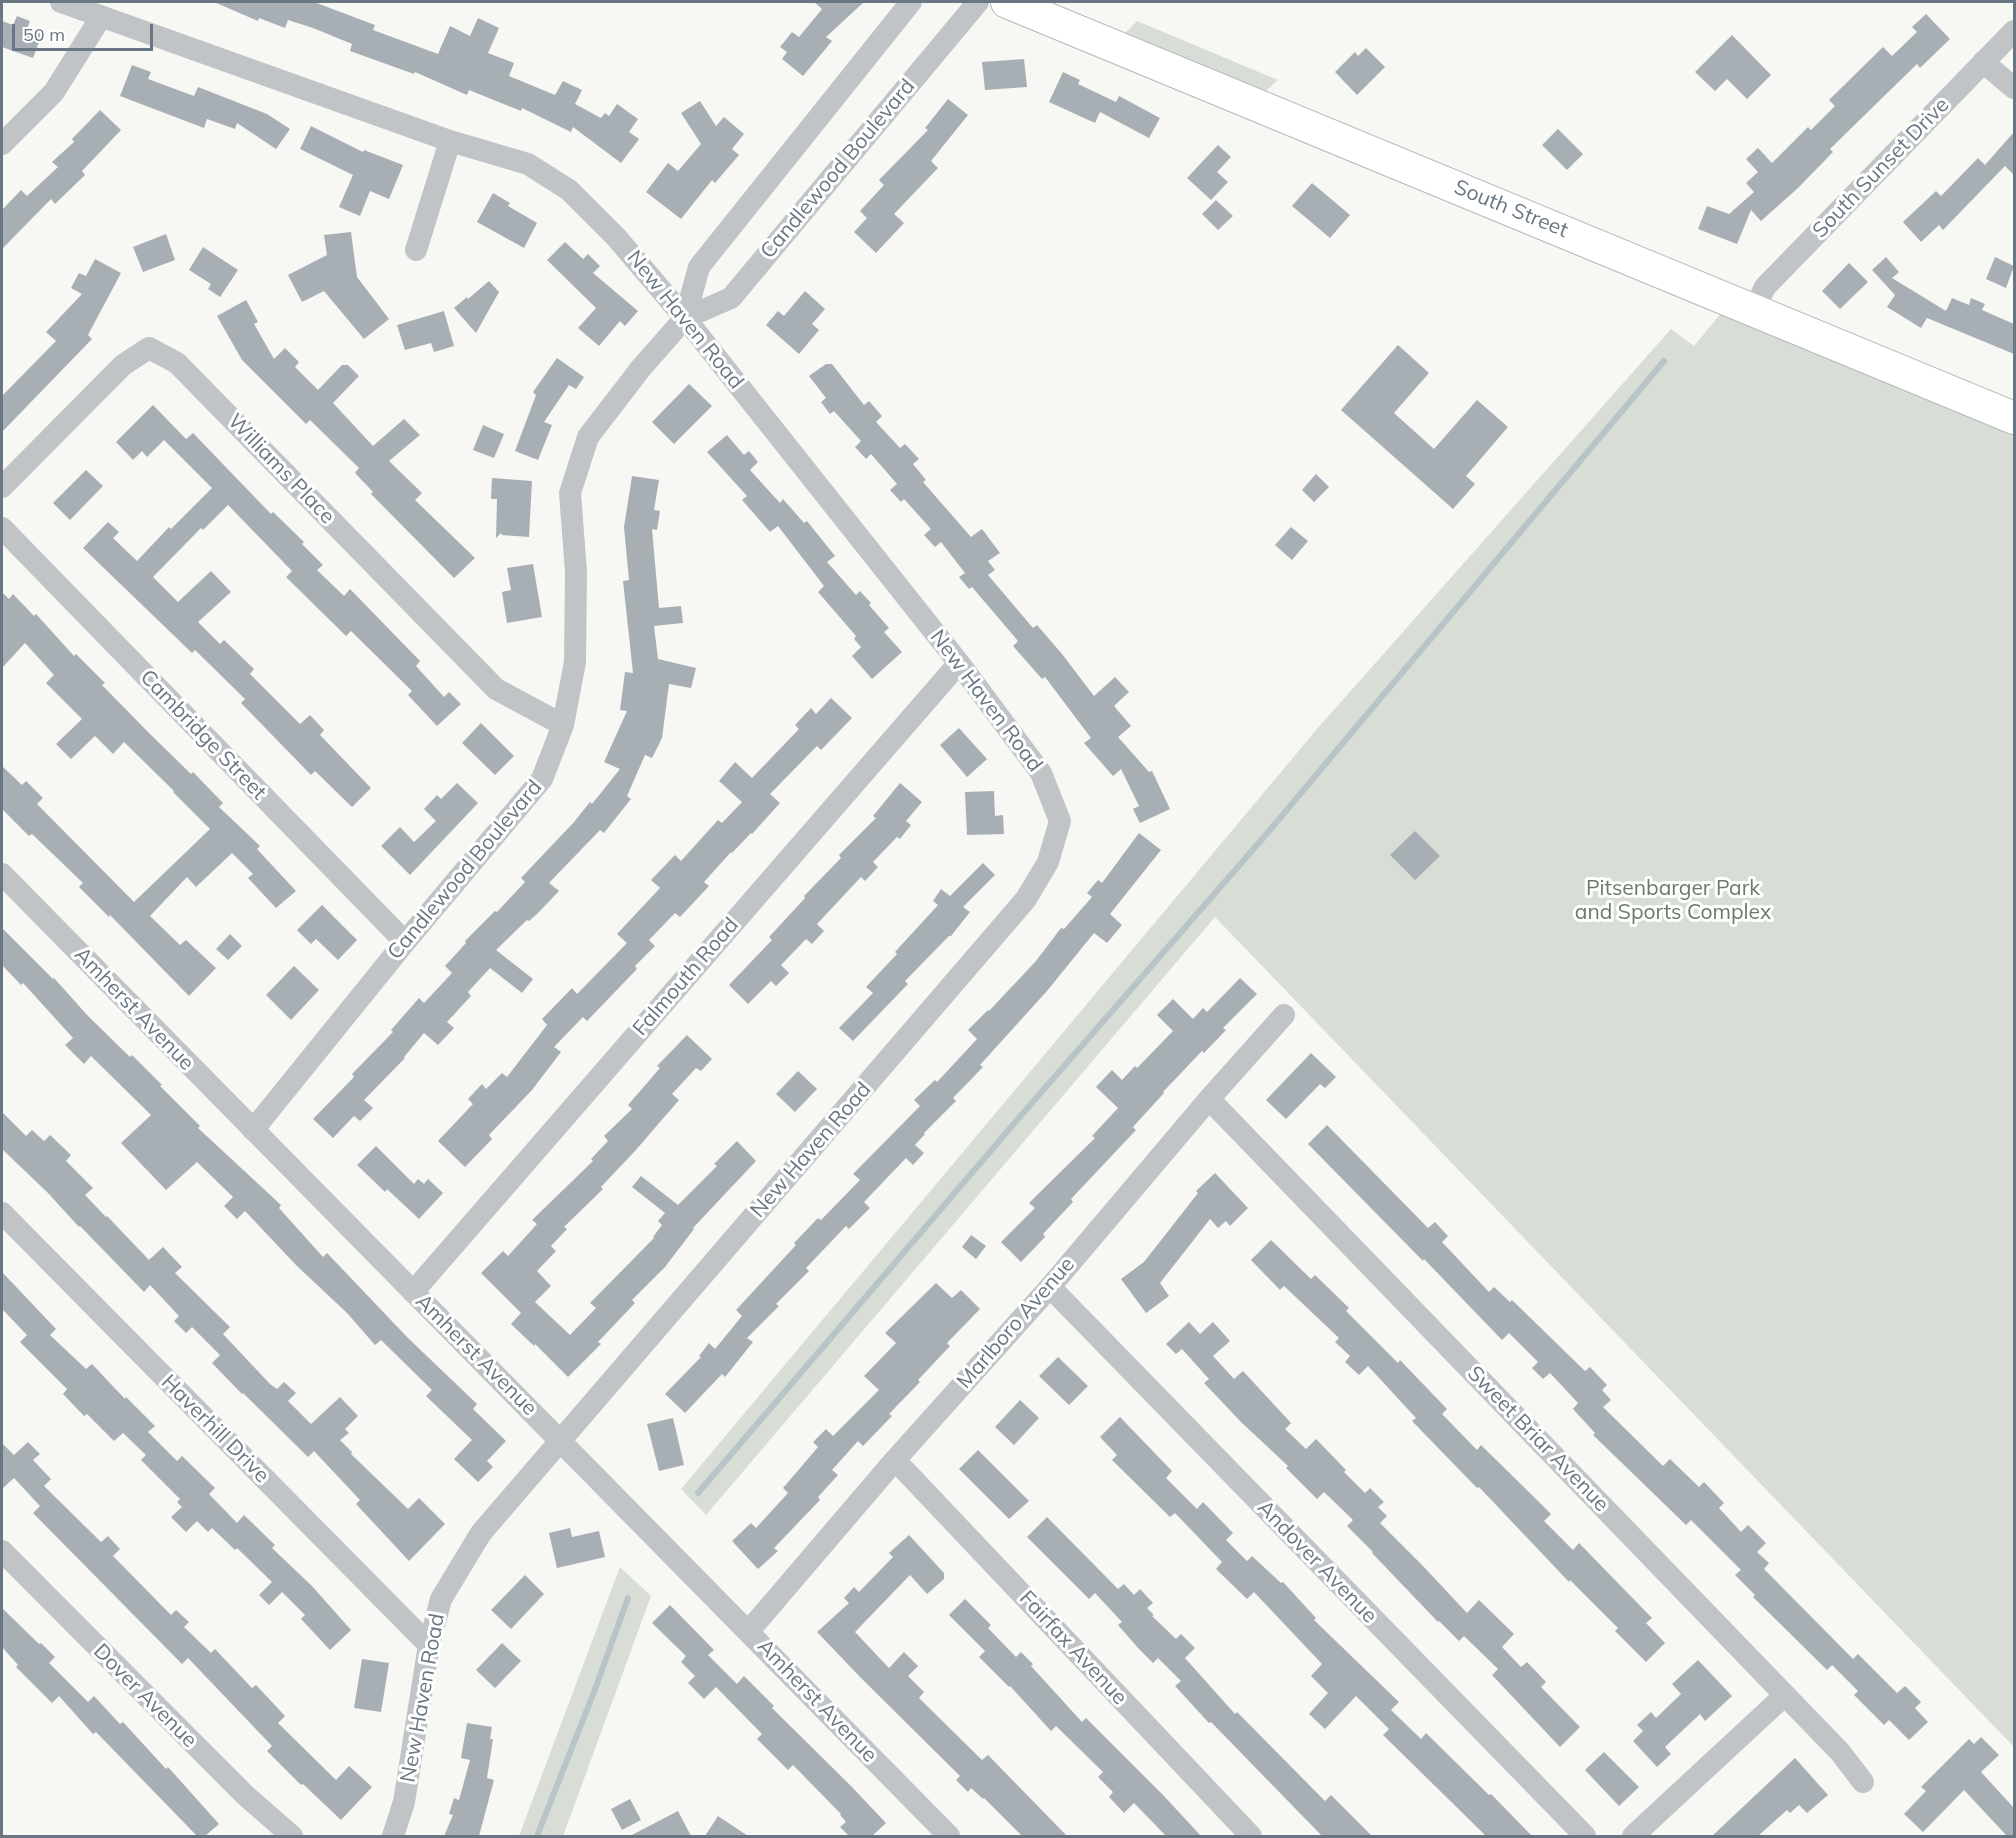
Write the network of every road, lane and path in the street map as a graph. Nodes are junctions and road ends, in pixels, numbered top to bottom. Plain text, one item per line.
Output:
1 (61, 2) edge
2 (911, 2) edge
3 (978, 2) edge
4 (1007, 2) edge
5 (101, 17) junction
6 (2014, 31) edge
7 (1983, 62) junction
8 (2014, 88) edge
9 (450, 141) junction
10 (2, 144) edge
11 (416, 250) dead end
12 (1754, 310) junction
13 (685, 318) junction
14 (2014, 417) edge
15 (2, 487) edge
16 (2, 528) edge
17 (960, 663) junction
18 (563, 725) junction
19 (2, 874) edge
20 (405, 942) junction
21 (1284, 1015) dead end
22 (1209, 1099) junction
23 (253, 1130) junction
24 (2, 1213) edge
25 (1050, 1287) junction
26 (413, 1292) junction
27 (561, 1441) junction
28 (895, 1460) junction
29 (2, 1551) edge
30 (748, 1632) junction
31 (429, 1645) junction
32 (1785, 1695) junction
33 (1863, 1782) dead end
34 (292, 1836) edge
35 (393, 1836) edge
36 (949, 1836) edge
37 (1251, 1836) edge
38 (1585, 1836) edge
39 (1633, 1836) edge

1 - 5 street, New Haven Road
2 - 13 street, Candlewood Boulevard
3 - 13 street, Candlewood Boulevard
4 - 12 street, South Street
5 - 9 street, New Haven Road
5 - 10 street
6 - 7 street, South Sunset Drive
7 - 8 street
7 - 12 street, South Sunset Drive
9 - 11 street
9 - 13 street, New Haven Road
12 - 14 street, South Street
13 - 17 street, New Haven Road
13 - 18 street, Candlewood Boulevard
15 - 18 street, Williams Place
16 - 20 street, Cambridge Street
17 - 26 street, Falmouth Road
17 - 27 street, New Haven Road
18 - 20 street, Candlewood Boulevard
19 - 23 street, Amherst Avenue
20 - 23 street, Candlewood Boulevard
21 - 22 street, Marlboro Avenue
22 - 25 street, Marlboro Avenue
22 - 32 street, Sweet Briar Avenue
23 - 26 street, Amherst Avenue
24 - 31 street, Haverhill Drive
25 - 28 street, Marlboro Avenue
25 - 38 street, Andover Avenue
26 - 27 street, Amherst Avenue
27 - 30 street, Amherst Avenue
27 - 31 street, New Haven Road
28 - 30 street, Marlboro Avenue
28 - 37 street, Fairfax Avenue
29 - 34 street, Dover Avenue
30 - 36 street, Amherst Avenue
31 - 35 street, New Haven Road
32 - 33 street, Sweet Briar Avenue
32 - 39 street

